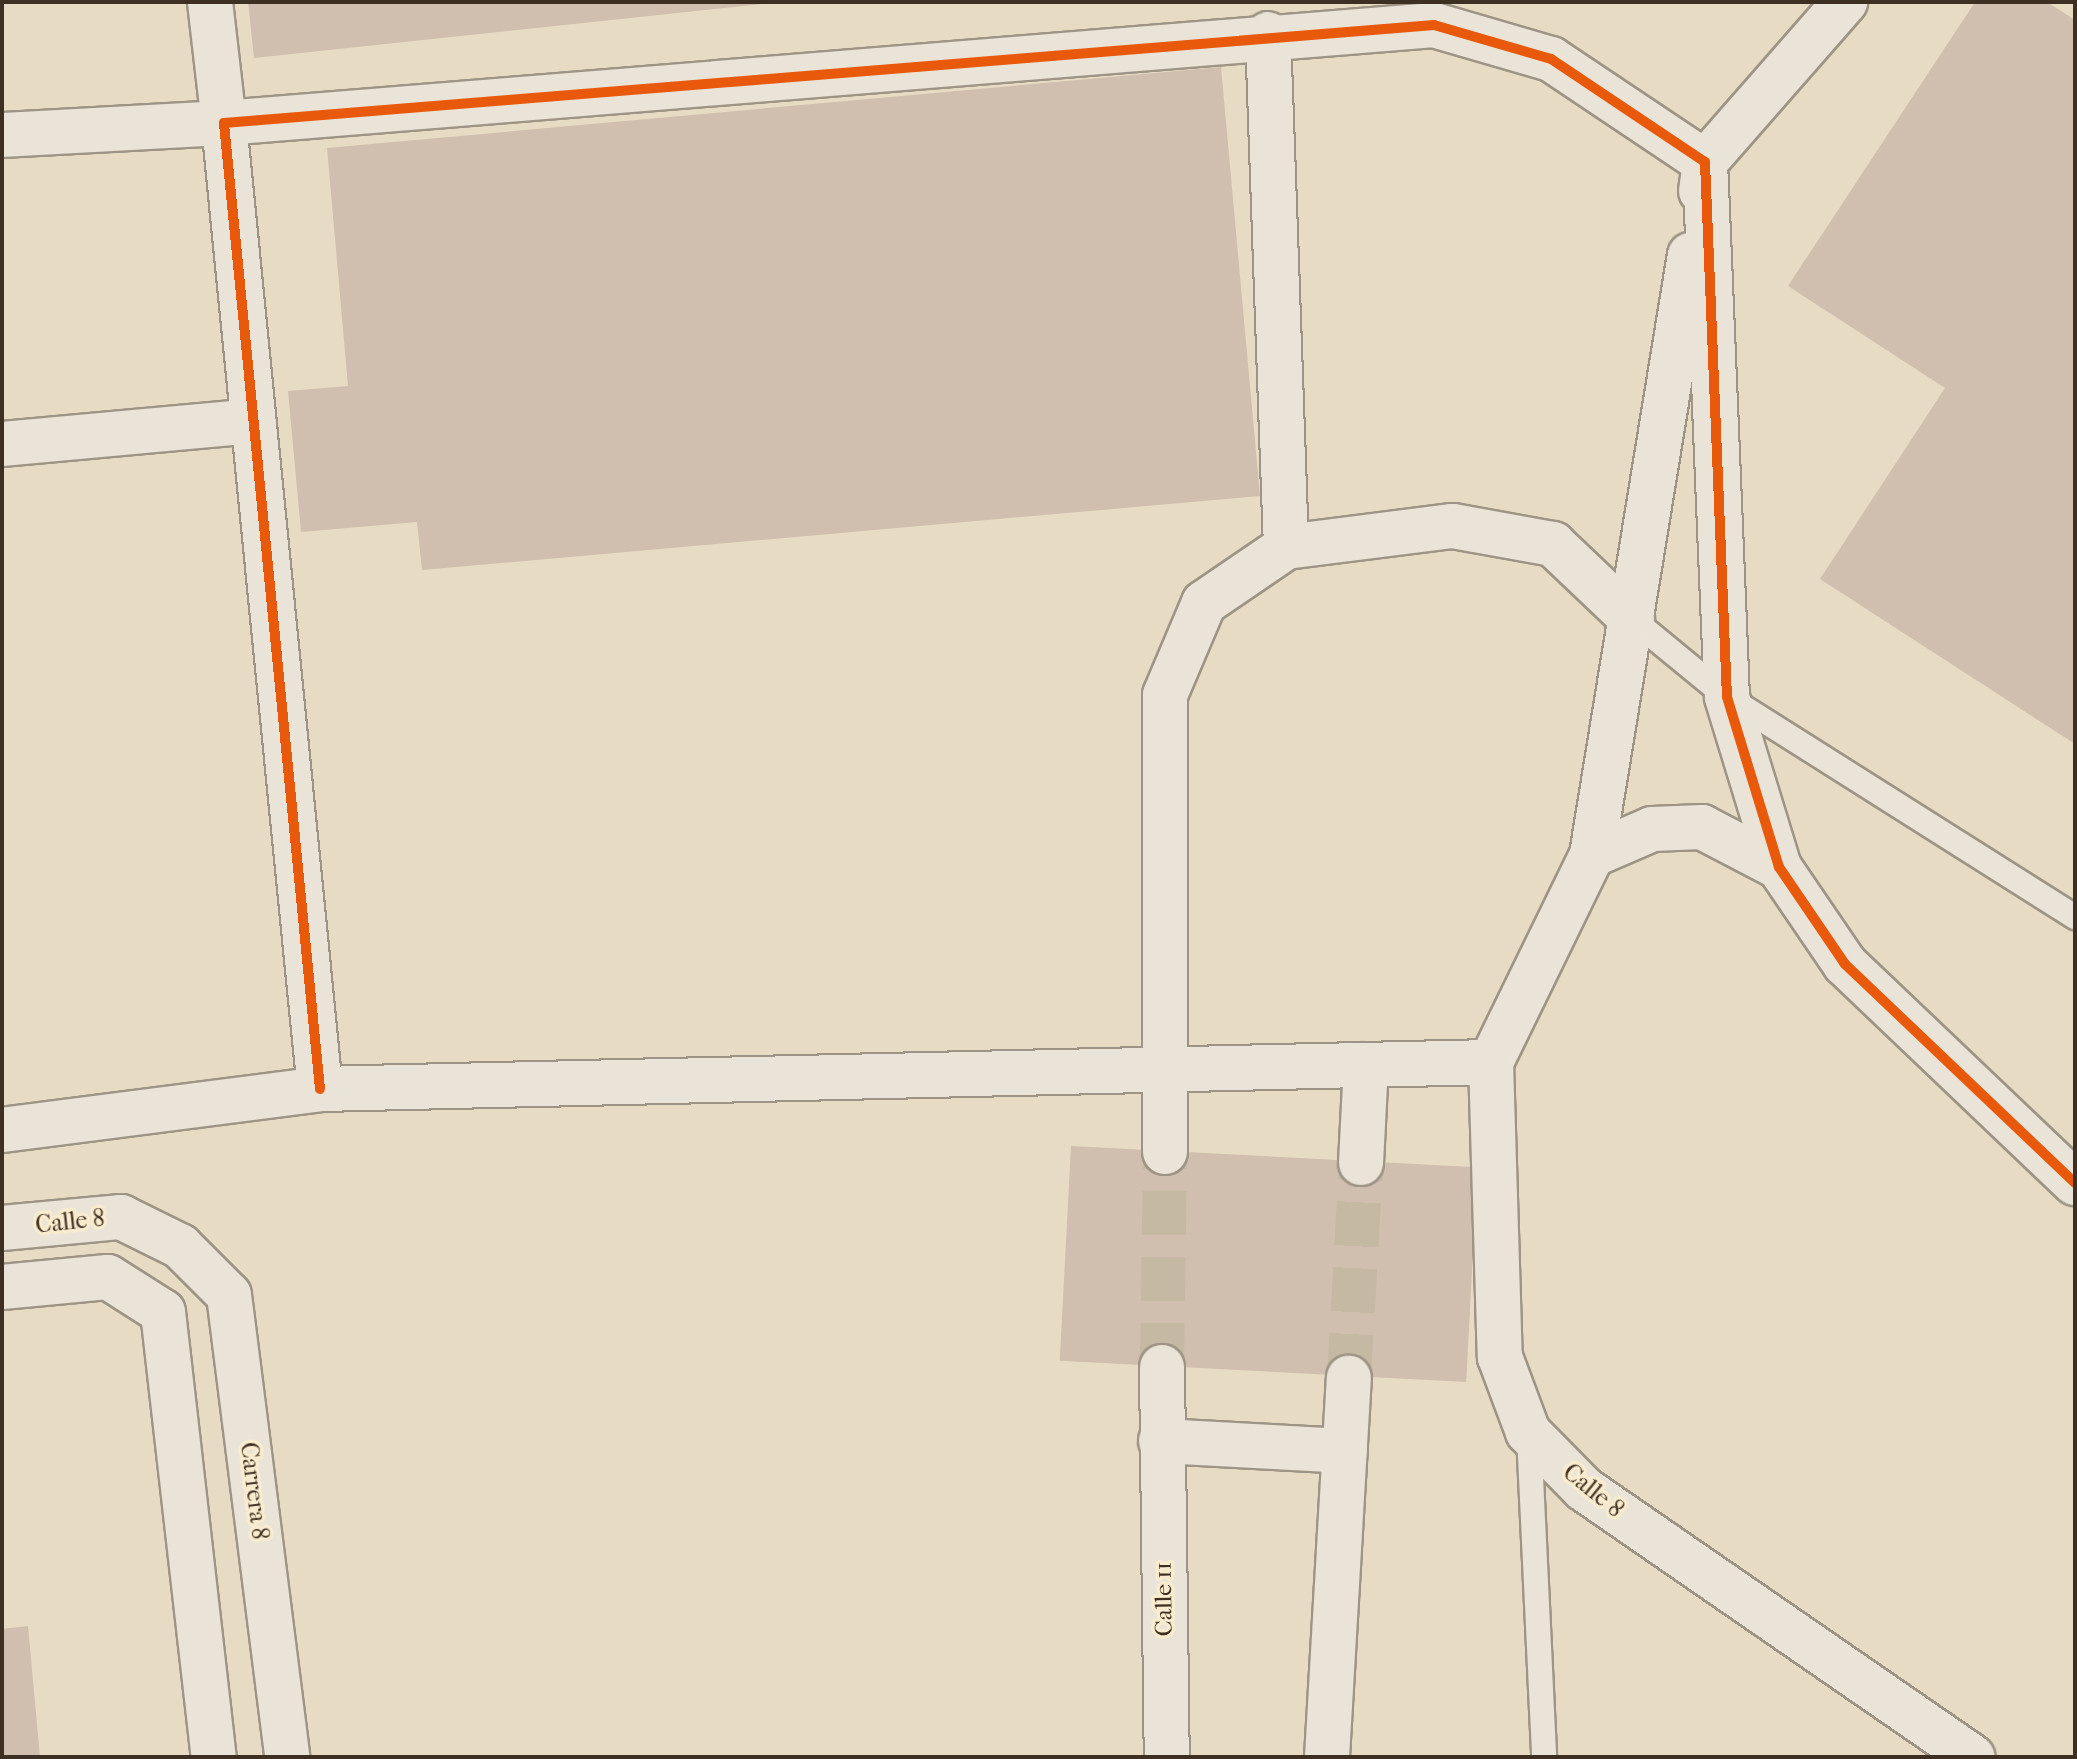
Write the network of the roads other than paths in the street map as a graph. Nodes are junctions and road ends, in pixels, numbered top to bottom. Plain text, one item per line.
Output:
1 (210, 2) edge
2 (1845, 2) edge
3 (1432, 14) edge
4 (1268, 34) junction
5 (224, 123) junction
6 (2, 135) edge
7 (1705, 162) junction
8 (253, 421) junction
9 (2, 444) edge
10 (1286, 547) junction
11 (1632, 619) junction
12 (1727, 697) junction
13 (1592, 855) junction
14 (1779, 867) junction
15 (2075, 917) edge
16 (1491, 1062) junction
17 (1366, 1065) junction
18 (1166, 1069) junction
19 (320, 1089) junction
20 (2, 1130) edge
21 (1165, 1152) tunnel mouth
22 (1361, 1163) tunnel mouth
23 (2075, 1183) edge
24 (2, 1228) edge
25 (180, 1246) joint
26 (2, 1287) edge
27 (1162, 1367) tunnel mouth
28 (1349, 1378) tunnel mouth
29 (1528, 1432) junction
30 (1161, 1441) junction
31 (1345, 1451) junction
32 (214, 1757) edge
33 (287, 1757) edge
34 (1167, 1757) edge
35 (1327, 1757) edge
36 (1544, 1757) edge
37 (1972, 1757) edge

1 - 5 street
2 - 7 street
3 - 4 street
3 - 7 street
4 - 5 street
4 - 10 street
5 - 6 street
5 - 8 street
7 - 11 street
7 - 12 street
8 - 9 street
8 - 19 street
10 - 11 street
10 - 18 street
11 - 12 lane
11 - 13 street
12 - 14 street
12 - 15 lane
13 - 14 street
13 - 16 street
14 - 23 street
16 - 17 street
16 - 29 street, Calle 8
17 - 18 street
17 - 22 street
18 - 19 street
18 - 21 street
19 - 20 street
24 - 25 street, Calle 8
25 - 33 street, Carrera 8
26 - 32 street
27 - 30 street, Calle 11
28 - 31 street
29 - 36 lane
29 - 37 street, Calle 8
30 - 31 street
30 - 34 street, Calle 11
31 - 35 street

